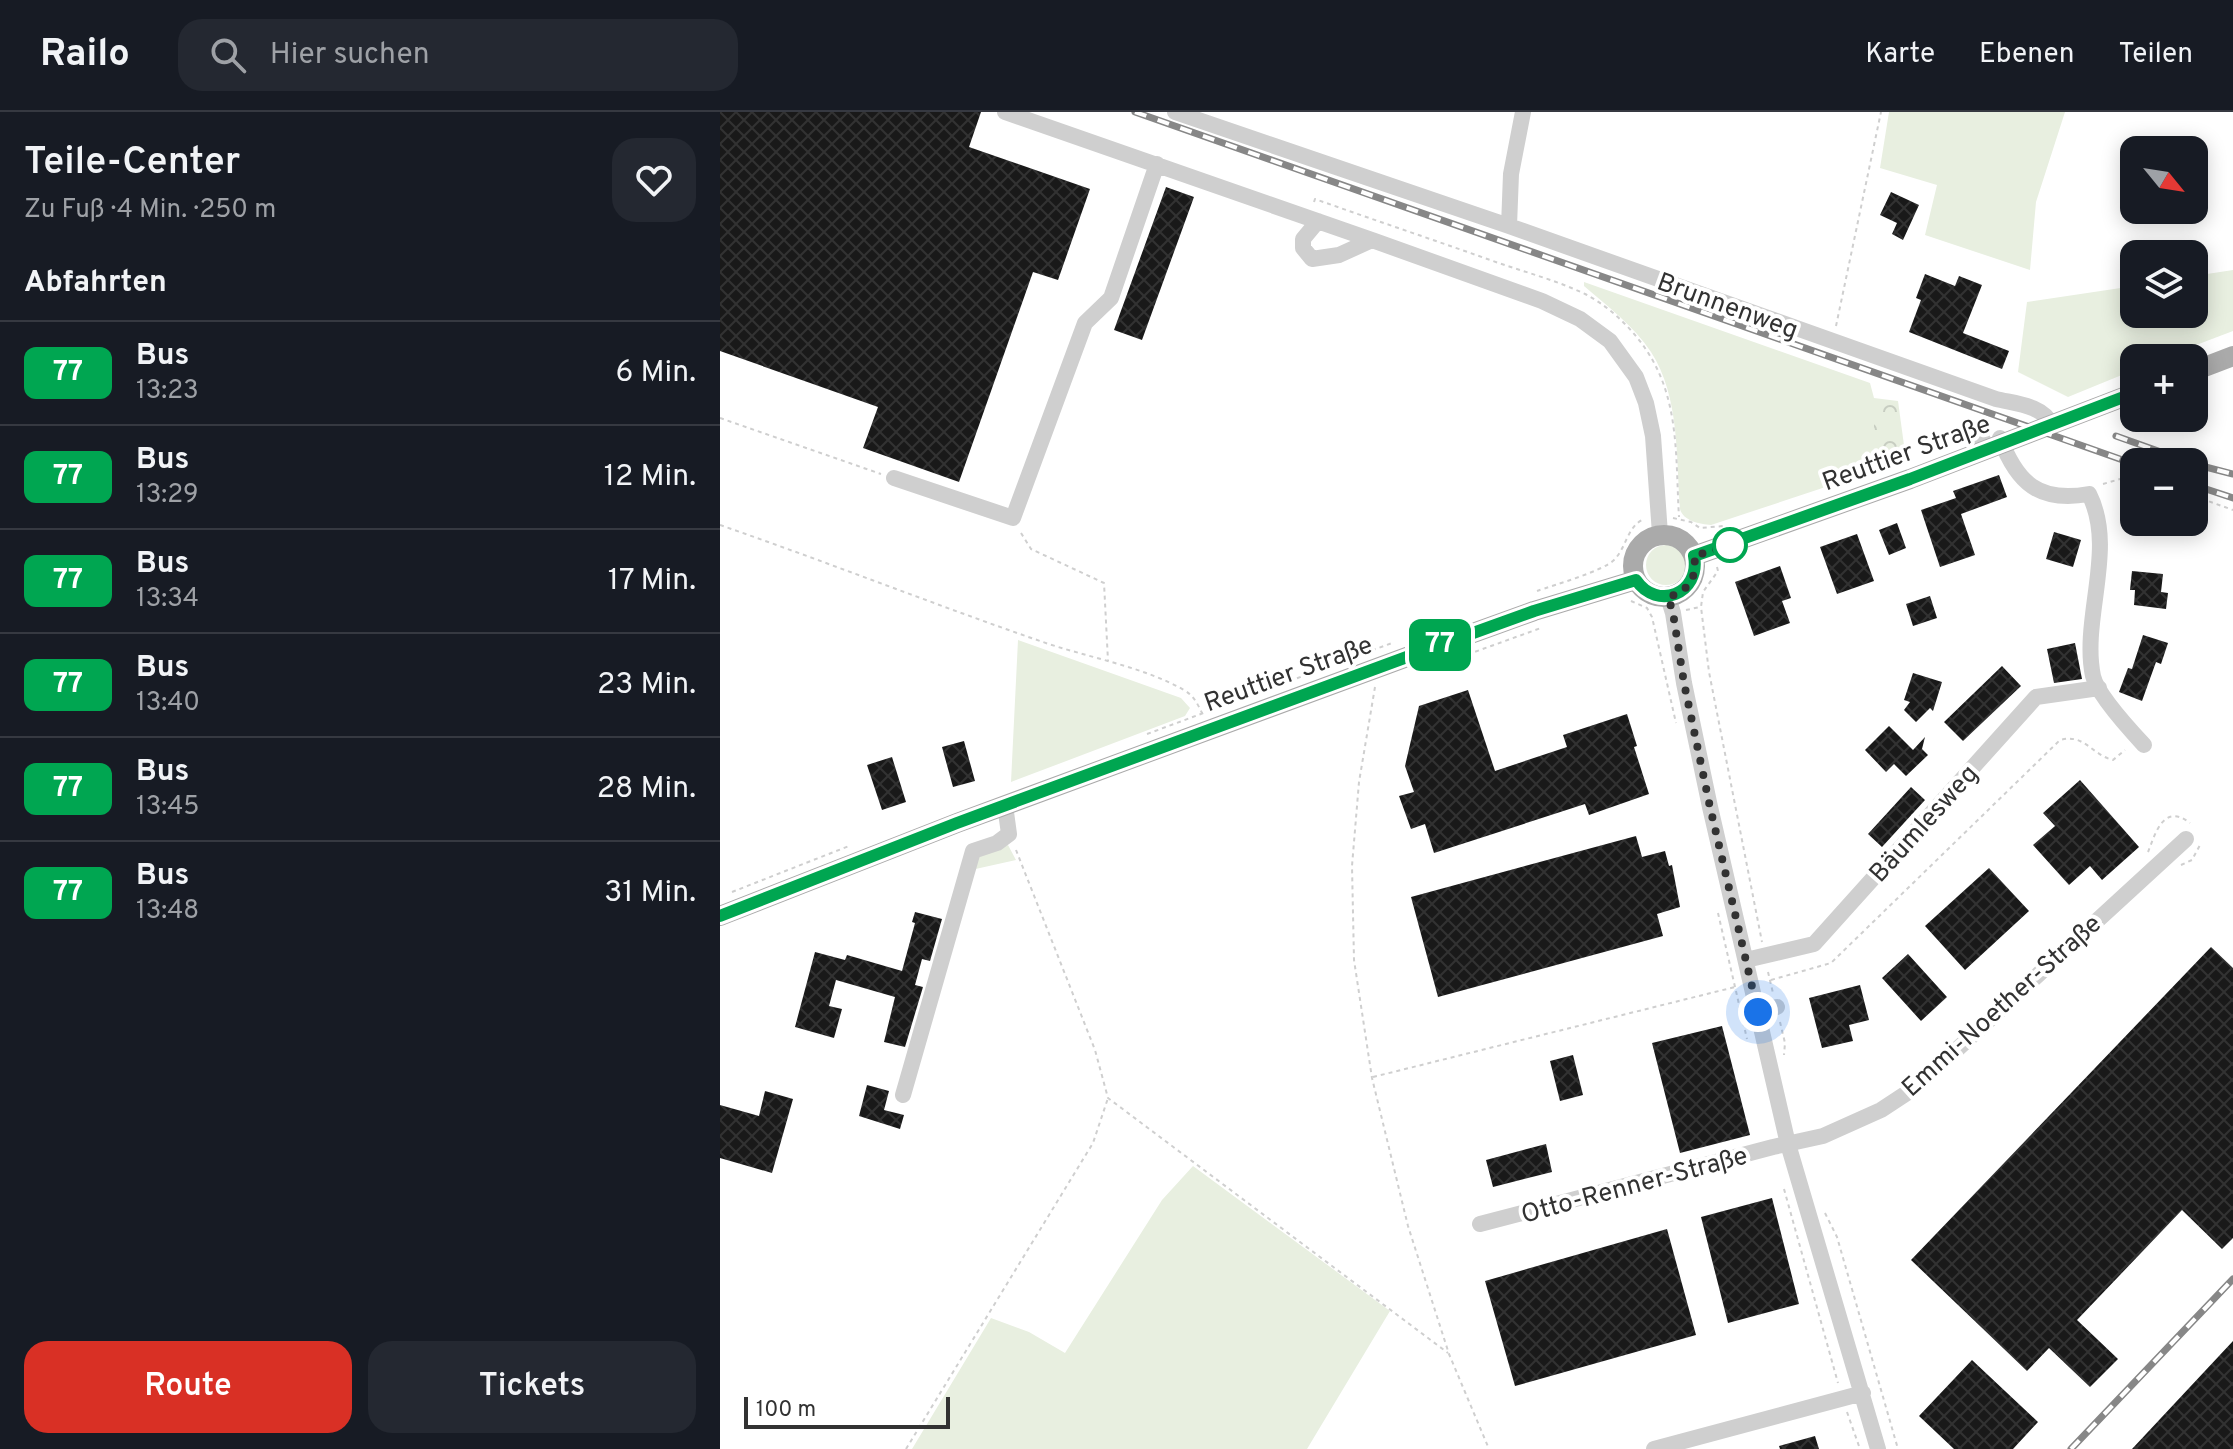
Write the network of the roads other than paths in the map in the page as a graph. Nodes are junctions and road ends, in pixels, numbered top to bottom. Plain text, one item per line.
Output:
1 (1005, 112) edge
2 (1175, 112) edge
3 (1523, 112) edge
4 (1157, 164) junction
5 (1318, 221) junction
6 (1509, 226) junction
7 (1372, 240) junction
8 (2120, 398) edge
9 (2052, 425) junction
10 (1964, 431) dead end
11 (1997, 444) junction
12 (894, 478) road end
13 (1659, 526) junction
14 (1694, 556) junction
15 (1636, 580) junction
16 (1668, 597) junction
17 (2099, 688) junction
18 (2140, 741) road end
19 (1005, 805) junction
20 (2186, 839) dead end
21 (720, 916) edge
22 (1746, 960) junction
23 (1777, 1007) road end
24 (1758, 1012) junction
25 (903, 1095) dead end
26 (1788, 1144) junction
27 (1480, 1224) dead end
28 (1863, 1393) junction
29 (1654, 1449) edge
30 (1878, 1449) edge

1 - 4 street
2 - 6 street, Brunnenweg
3 - 6 street
4 - 5 street
4 - 12 street
5 - 7 street
5 - 7 street
6 - 9 street, Brunnenweg
7 - 13 street
8 - 9 main road, Reuttier Straße
9 - 11 main road, Reuttier Straße
10 - 11 street
11 - 14 main road, Reuttier Straße
11 - 17 street
13 - 14 main road
13 - 15 main road
14 - 16 main road
15 - 16 main road
15 - 19 main road, Reuttier Straße
16 - 22 street
17 - 18 street
17 - 22 street, Bäumlesweg
19 - 21 main road, Reuttier Straße
19 - 25 street
20 - 26 street, Emmi-Noether-Straße
22 - 24 street
23 - 24 street
24 - 26 street
26 - 27 street, Otto-Renner-Straße
26 - 28 street
28 - 29 street
28 - 30 street

